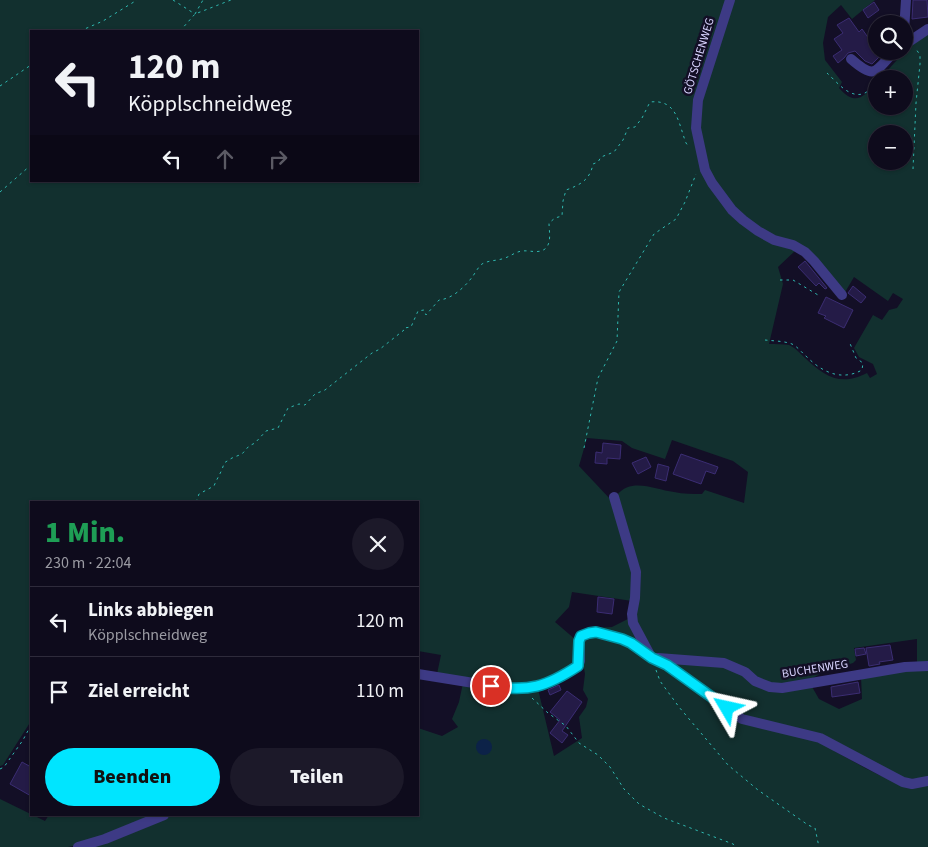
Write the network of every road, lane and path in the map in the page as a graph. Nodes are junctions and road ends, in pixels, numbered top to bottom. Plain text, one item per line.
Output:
1 (137, 0) edge
2 (173, 0) edge
3 (203, 0) edge
4 (231, 0) edge
5 (730, 0) edge
6 (906, 0) edge
7 (195, 14) junction
8 (905, 15) edge
9 (928, 29) edge
10 (82, 30) edge
11 (181, 30) edge
12 (913, 37) edge
13 (913, 47) edge
14 (851, 59) dead end
15 (886, 60) edge
16 (30, 66) edge
17 (827, 73) dead end
18 (0, 86) edge
19 (868, 90) edge
20 (691, 149) dead end
21 (703, 161) junction
22 (30, 166) edge
23 (913, 169) dead end
24 (0, 192) edge
25 (780, 280) dead end
26 (818, 295) dead end
27 (842, 295) dead end
28 (766, 340) dead end
29 (849, 341) dead end
30 (584, 448) dead end
31 (614, 497) dead end
32 (196, 501) edge
33 (652, 658) junction
34 (667, 665) junction
35 (928, 666) edge
36 (419, 674) edge
37 (431, 675) junction
38 (419, 681) edge
39 (526, 689) junction
40 (30, 727) edge
41 (0, 769) edge
42 (928, 781) edge
43 (162, 816) edge
44 (78, 847) edge
45 (737, 847) edge
46 (819, 847) edge

1 - 10 path
2 - 7 path
3 - 7 path
4 - 7 path
5 - 21 street, GÖTSCHENWEG
6 - 8 street
7 - 11 path
9 - 12 street
13 - 23 path
14 - 15 street
16 - 18 path
17 - 19 path
20 - 32 path
21 - 27 street, GÖTSCHENWEG
21 - 30 path
22 - 24 path
25 - 26 path
28 - 29 path
31 - 33 street
33 - 34 street
33 - 35 street, BUCHENWEG
33 - 39 street
34 - 42 street
34 - 46 path
36 - 37 street
37 - 38 street
37 - 39 street
39 - 45 path
40 - 41 path
43 - 44 street

